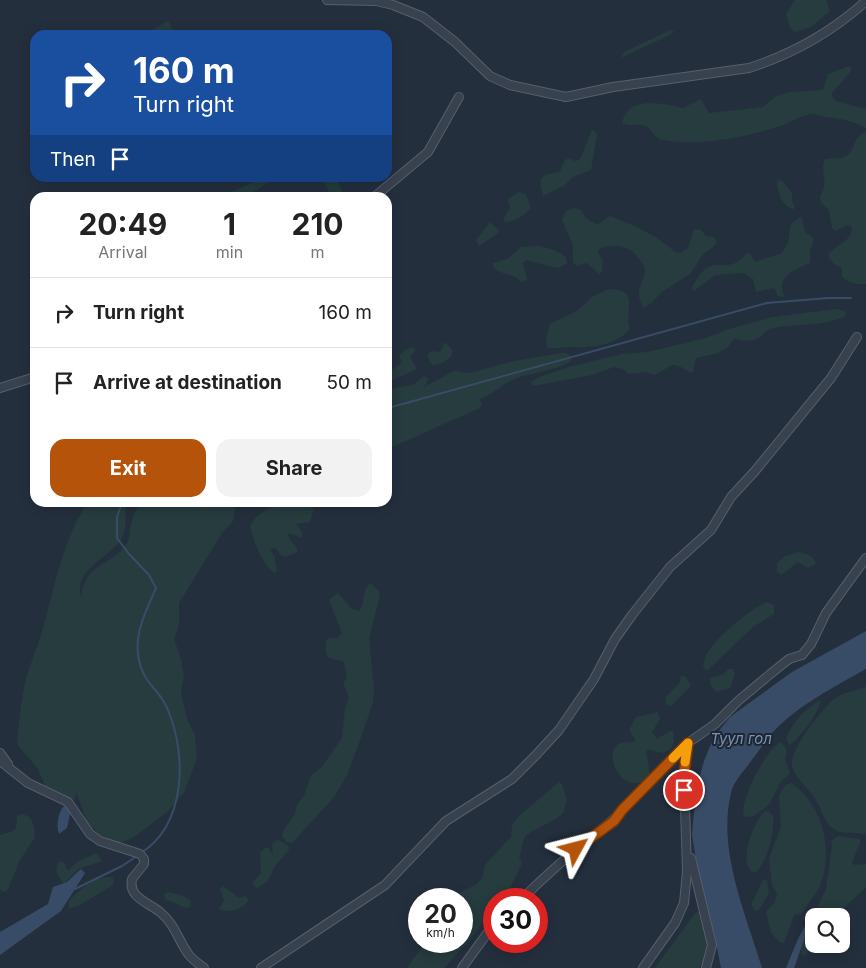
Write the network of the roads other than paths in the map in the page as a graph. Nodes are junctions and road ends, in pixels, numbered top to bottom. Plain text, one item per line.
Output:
1 (327, 0) edge
2 (866, 1) edge
3 (459, 97) dead end
4 (380, 192) edge
5 (857, 337) dead end
6 (30, 379) edge
7 (0, 388) edge
8 (866, 558) edge
9 (688, 743) junction
10 (0, 753) edge
11 (0, 761) edge
12 (13, 771) junction
13 (687, 844) junction
14 (533, 888) edge
15 (483, 939) edge
16 (204, 968) edge
17 (261, 968) edge
18 (462, 968) edge
19 (643, 968) edge
20 (706, 968) edge

1 - 2 street
3 - 4 street
5 - 17 street
6 - 7 street
8 - 9 street
9 - 13 street
9 - 14 street
10 - 12 street
11 - 12 street
12 - 16 street
13 - 19 street
13 - 20 street
15 - 18 street

